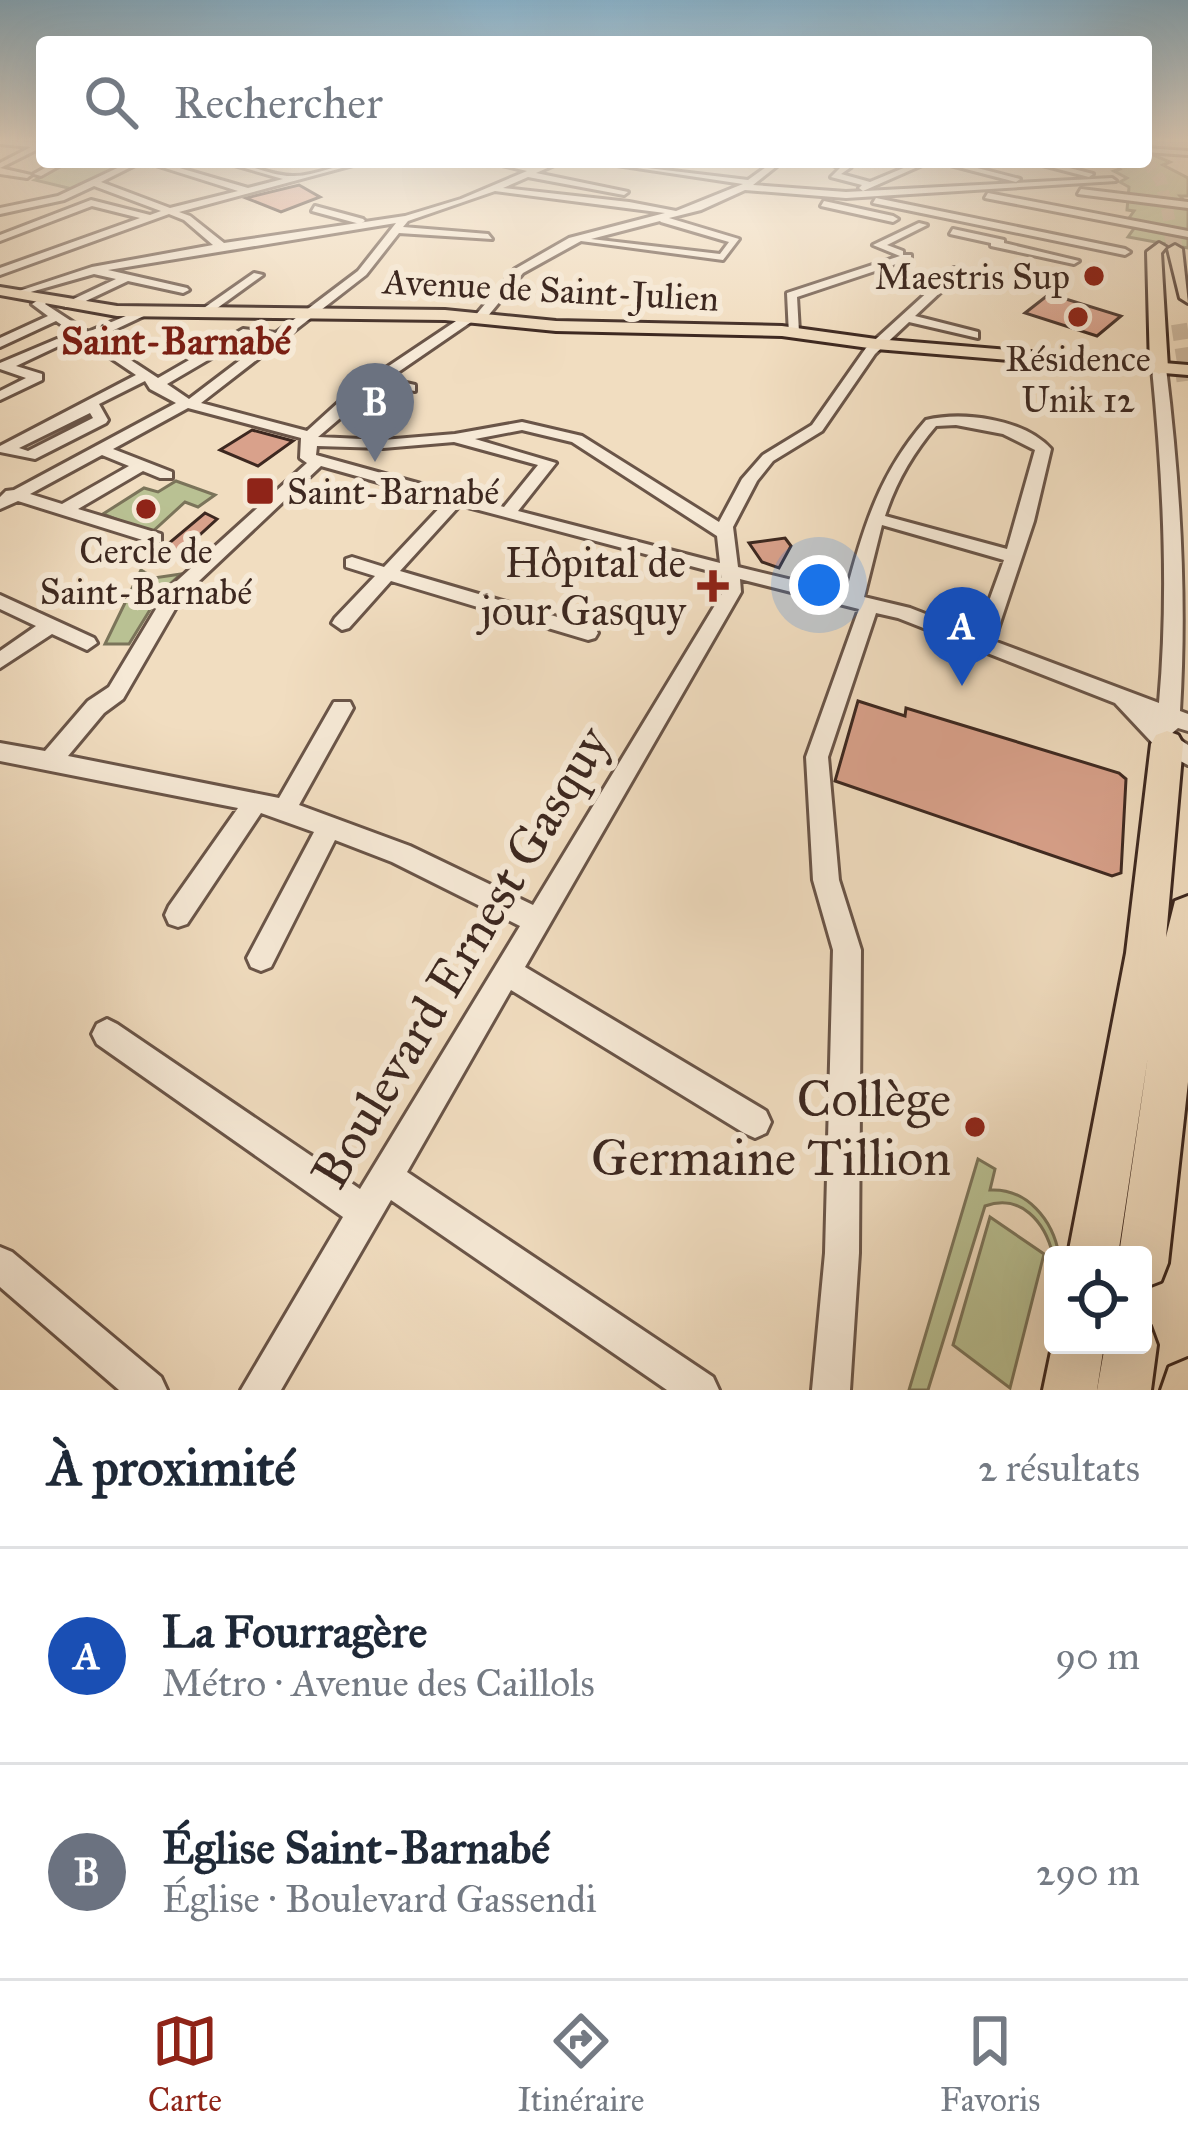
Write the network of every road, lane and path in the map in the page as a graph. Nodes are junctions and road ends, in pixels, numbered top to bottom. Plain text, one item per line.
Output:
1 (37, 204) edge
2 (89, 204) edge
3 (94, 204) edge
4 (151, 204) edge
5 (198, 204) edge
6 (455, 204) edge
7 (632, 204) edge
8 (702, 204) edge
9 (829, 204) edge
10 (889, 204) edge
11 (1025, 204) edge
12 (1142, 204) edge
13 (1036, 206) junction
14 (315, 209) dead end
15 (0, 211) edge
16 (170, 211) junction
17 (668, 216) junction
18 (150, 218) junction
19 (373, 224) junction
20 (402, 225) junction
21 (922, 225) junction
22 (1144, 226) junction
23 (1012, 229) junction
24 (749, 232) dead end
25 (1188, 234) edge
26 (488, 237) dead end
27 (0, 238) edge
28 (573, 240) junction
29 (997, 243) junction
30 (222, 247) junction
31 (1167, 248) junction
32 (1125, 252) dead end
33 (1074, 261) dead end
34 (1188, 265) tunnel mouth
35 (86, 269) junction
36 (0, 272) edge
37 (258, 275) dead end
38 (126, 278) junction
39 (183, 290) dead end
40 (8, 293) edge
41 (1188, 298) edge
42 (64, 311) junction
43 (310, 311) junction
44 (144, 312) junction
45 (205, 312) junction
46 (904, 317) junction
47 (474, 318) junction
48 (1179, 324) dead end
49 (793, 332) junction
50 (974, 335) dead end
51 (76, 337) junction
52 (277, 337) junction
53 (2, 341) edge
54 (876, 344) junction
55 (1159, 372) junction
56 (1188, 374) edge
57 (376, 380) junction
58 (148, 382) junction
59 (410, 388) dead end
60 (0, 397) edge
61 (189, 404) junction
62 (90, 407) junction
63 (309, 438) junction
64 (454, 438) junction
65 (101, 449) junction
66 (316, 463) junction
67 (73, 464) junction
68 (142, 465) junction
69 (166, 475) dead end
70 (103, 476) dead end
71 (6, 496) edge
72 (456, 500) junction
73 (64, 510) junction
74 (508, 513) junction
75 (1180, 515) edge
76 (875, 516) junction
77 (725, 533) junction
78 (155, 538) dead end
79 (1015, 554) junction
80 (352, 563) dead end
81 (733, 572) junction
82 (388, 574) junction
83 (0, 601) edge
84 (861, 604) junction
85 (342, 623) dead end
86 (51, 626) junction
87 (588, 633) dead end
88 (984, 642) junction
89 (87, 643) dead end
90 (0, 661) edge
91 (342, 708) dead end
92 (1178, 734) edge
93 (0, 752) edge
94 (49, 761) junction
95 (256, 801) junction
96 (284, 810) junction
97 (329, 827) junction
98 (1188, 914) edge
99 (178, 915) dead end
100 (537, 920) junction
101 (261, 958) dead end
102 (507, 972) junction
103 (107, 1034) dead end
104 (755, 1123) dead end
105 (386, 1177) junction
106 (365, 1212) junction
107 (1095, 1246) edge
108 (1145, 1246) edge
109 (0, 1264) edge
110 (1076, 1354) edge
111 (1130, 1354) edge
112 (148, 1390) edge
113 (260, 1390) edge
114 (700, 1390) edge
115 (831, 1390) edge
116 (1070, 1390) edge
117 (1124, 1390) edge

1 - 15 street
2 - 27 street
3 - 18 street
4 - 16 street
5 - 16 street
6 - 20 street
7 - 17 street
8 - 17 street
9 - 21 street
10 - 23 street
11 - 13 street
12 - 22 street
13 - 22 street
13 - 23 street
14 - 19 street
16 - 18 street
16 - 30 street
17 - 24 street
17 - 28 street
17 - 28 street
18 - 36 street
19 - 20 street
19 - 30 street
20 - 26 street
20 - 43 street
21 - 29 street
21 - 49 street
22 - 25 street
23 - 29 street
23 - 32 street
28 - 47 street
29 - 33 street
29 - 46 street
30 - 35 street
31 - 34 highway
31 - 41 highway
31 - 48 highway
31 - 55 highway
35 - 38 street
35 - 40 street
37 - 45 street
38 - 39 street
38 - 42 street
40 - 42 main road, Avenue de Saint-Julien
42 - 44 main road, Avenue de Saint-Julien
42 - 51 street
42 - 53 street
43 - 45 main road, Avenue de Saint-Julien
43 - 47 main road, Avenue de Saint-Julien
43 - 52 street
44 - 45 main road, Avenue de Saint-Julien
44 - 51 street
46 - 50 street
46 - 54 street
47 - 49 main road, Avenue de Saint-Julien
47 - 57 street
49 - 54 main road, Avenue de Saint-Julien
51 - 58 street
51 - 60 street
52 - 58 street
52 - 61 street
54 - 55 main road, Avenue de Saint-Julien
54 - 77 street
55 - 56 main road, Avenue de Saint-Julien
55 - 75 street
57 - 59 street
57 - 63 street
58 - 61 street
58 - 62 street
61 - 63 street
61 - 65 street
62 - 62 street
63 - 64 street
63 - 66 street
64 - 74 street
64 - 77 street
65 - 67 street
65 - 68 street
66 - 72 street
66 - 94 street
67 - 70 street
67 - 71 street
68 - 69 street
68 - 73 street
71 - 73 street
72 - 74 street
72 - 82 street
73 - 78 street
74 - 81 street
75 - 92 street
76 - 79 street
76 - 79 street
76 - 84 street
77 - 81 street
79 - 88 street
80 - 82 street
81 - 84 street
81 - 100 street, Boulevard Ernest Gasquy
82 - 85 street
82 - 87 street
83 - 86 street
84 - 88 street
84 - 115 street
86 - 89 street
86 - 90 street
88 - 92 street
91 - 96 street
92 - 107 highway
93 - 94 street
94 - 95 street
95 - 96 street
95 - 99 street
96 - 97 street
97 - 100 street
97 - 101 street
98 - 108 highway
100 - 102 street, Boulevard Ernest Gasquy
102 - 104 street
102 - 105 street, Boulevard Ernest Gasquy
103 - 106 street
105 - 106 street, Boulevard Ernest Gasquy
105 - 114 street
106 - 113 street, Boulevard Ernest Gasquy
109 - 112 street
110 - 116 highway
111 - 117 highway

